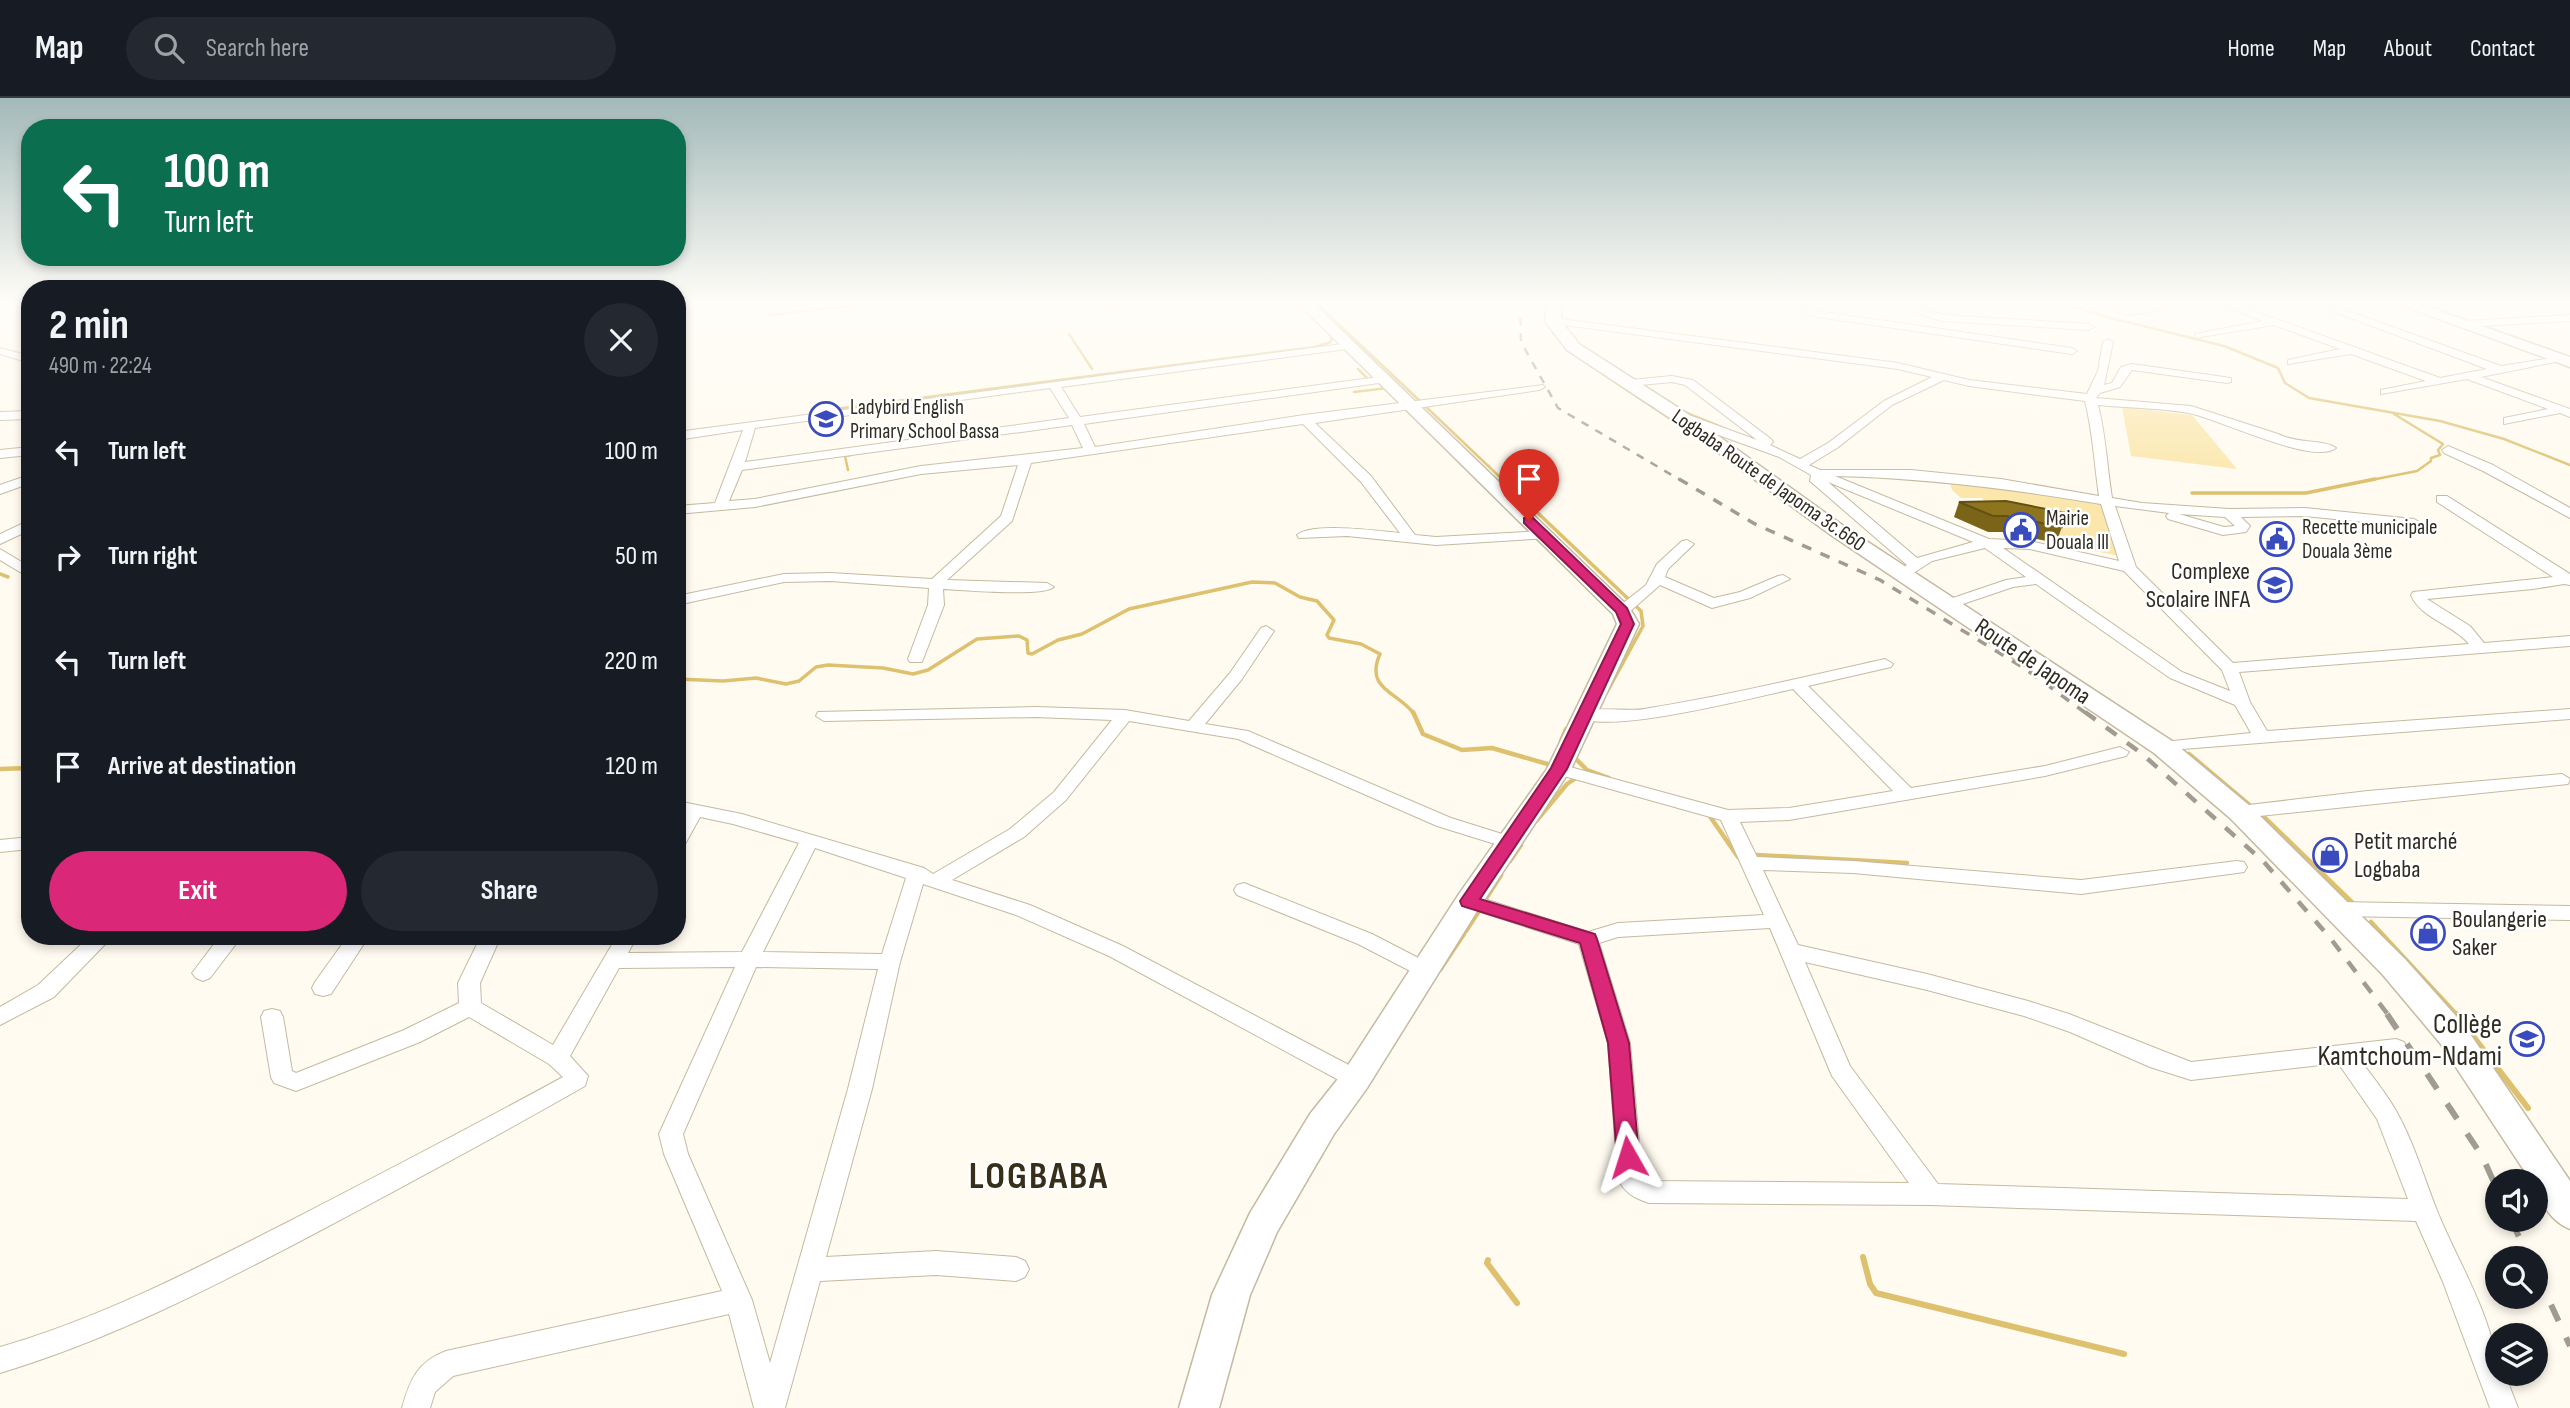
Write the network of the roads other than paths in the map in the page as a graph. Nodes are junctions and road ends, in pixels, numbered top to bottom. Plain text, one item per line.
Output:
1 (1228, 362) edge
2 (1367, 362) edge
3 (1598, 362) edge
4 (1868, 362) edge
5 (2106, 362) edge
6 (2386, 362) edge
7 (2479, 362) edge
8 (2551, 362) edge
9 (2501, 370) junction
10 (1944, 376) junction
11 (2467, 376) junction
12 (1385, 379) junction
13 (2227, 380) dead end
14 (2437, 381) junction
15 (1630, 383) junction
16 (1054, 385) junction
17 (1539, 387) dead end
18 (2385, 392) dead end
19 (2093, 396) junction
20 (1412, 405) junction
21 (2567, 410) edge
22 (21, 415) edge
23 (0, 416) edge
24 (1679, 416) junction
25 (1304, 419) junction
26 (1076, 421) junction
27 (2508, 421) dead end
28 (750, 426) junction
29 (686, 435) edge
30 (2330, 448) dead end
31 (1090, 450) junction
32 (2448, 450) dead end
33 (21, 452) edge
34 (0, 454) edge
35 (1783, 454) junction
36 (1026, 460) junction
37 (737, 467) junction
38 (1805, 467) junction
39 (21, 482) edge
40 (0, 490) edge
41 (2442, 499) dead end
42 (2106, 500) junction
43 (720, 507) junction
44 (2143, 507) junction
45 (686, 509) edge
46 (2229, 513) junction
47 (2570, 514) edge
48 (2414, 523) dead end
49 (21, 529) edge
50 (1304, 535) dead end
51 (1544, 535) junction
52 (1411, 539) junction
53 (0, 540) edge
54 (1987, 543) junction
55 (1687, 544) dead end
56 (0, 553) edge
57 (21, 568) edge
58 (2129, 568) junction
59 (1910, 569) junction
60 (1658, 579) junction
61 (1783, 579) dead end
62 (2041, 579) junction
63 (2569, 579) edge
64 (936, 585) junction
65 (1046, 587) dead end
66 (686, 599) edge
67 (1949, 604) junction
68 (1622, 611) junction
69 (1266, 631) dead end
70 (2570, 641) edge
71 (2480, 648) junction
72 (916, 659) dead end
73 (1885, 663) dead end
74 (2229, 668) junction
75 (1797, 684) junction
76 (2242, 702) junction
77 (2570, 714) edge
78 (1125, 715) junction
79 (1585, 715) junction
80 (824, 716) dead end
81 (1194, 726) junction
82 (2262, 738) junction
83 (2163, 747) junction
84 (2120, 752) dead end
85 (1559, 769) junction
86 (2562, 780) dead end
87 (1907, 794) junction
88 (686, 808) edge
89 (2240, 813) junction
90 (1728, 816) junction
91 (810, 840) junction
92 (1508, 842) junction
93 (21, 844) edge
94 (0, 846) edge
95 (1750, 863) junction
96 (2237, 867) dead end
97 (927, 876) junction
98 (1244, 890) dead end
99 (1469, 901) junction
100 (2338, 909) junction
101 (2570, 912) edge
102 (1777, 920) junction
103 (1588, 939) junction
104 (94, 945) edge
105 (225, 945) edge
106 (353, 945) edge
107 (487, 945) edge
108 (622, 945) edge
109 (1790, 951) junction
110 (749, 959) junction
111 (614, 961) junction
112 (890, 962) junction
113 (1425, 970) junction
114 (203, 973) dead end
115 (323, 988) dead end
116 (470, 1007) junction
117 (0, 1017) edge
118 (272, 1017) dead end
119 (2396, 1048) dead end
120 (2343, 1054) junction
121 (557, 1058) junction
122 (1356, 1079) junction
123 (1931, 1195) junction
124 (2424, 1210) junction
125 (2570, 1213) edge
126 (1016, 1269) dead end
127 (810, 1270) junction
128 (739, 1300) junction
129 (0, 1360) edge
130 (416, 1408) edge
131 (769, 1408) edge
132 (1199, 1408) edge
133 (2504, 1408) edge

1 - 16 street
2 - 12 main road
3 - 15 main road, Logbaba Route de Japoma 3c.660
4 - 10 street
5 - 19 street
6 - 14 street
7 - 9 street
8 - 9 street
9 - 11 street
10 - 19 street
10 - 38 street
11 - 14 street
11 - 21 street
12 - 20 main road
12 - 26 street
13 - 19 street
14 - 18 street
15 - 24 main road, Logbaba Route de Japoma 3c.660
15 - 35 street
16 - 26 street
16 - 28 street
17 - 20 street
19 - 30 street
19 - 42 street
20 - 25 street
20 - 51 main road
21 - 27 street
22 - 23 street
24 - 35 street
24 - 59 main road, Logbaba Route de Japoma 3c.660
25 - 31 street
25 - 52 street
26 - 31 street
26 - 37 street
28 - 29 street
28 - 37 street
31 - 36 street
32 - 47 street
33 - 34 street
35 - 38 street
36 - 43 street
36 - 64 street
37 - 43 street
38 - 42 street
38 - 54 street
38 - 59 street
39 - 40 street
41 - 63 street
42 - 44 street
42 - 58 street
43 - 45 street
44 - 46 street
44 - 46 street
46 - 48 street
49 - 53 street
50 - 52 street
51 - 52 street
51 - 68 main road
54 - 58 street
54 - 59 street
54 - 62 street
55 - 60 street
56 - 57 street
58 - 74 street
59 - 67 main road, Route de Japoma
60 - 61 street
60 - 68 street
62 - 67 street
62 - 76 street
63 - 71 street
64 - 65 street
64 - 66 street
64 - 72 street
67 - 83 main road, Route de Japoma
68 - 79 main road
69 - 81 street
70 - 71 street
71 - 74 street
73 - 75 street
74 - 76 street
75 - 79 street
75 - 87 street
76 - 82 street
77 - 82 street
78 - 80 street
78 - 81 street
78 - 97 street
79 - 85 main road
81 - 92 street
82 - 83 street
83 - 89 main road, Route de Japoma
84 - 87 street
85 - 90 street
85 - 92 main road
86 - 89 street
87 - 90 street
88 - 91 street
89 - 100 main road, Route de Japoma
90 - 95 street
91 - 97 street
91 - 110 street
92 - 99 main road
93 - 94 street
95 - 96 street
95 - 102 street
97 - 112 street
97 - 122 street
98 - 113 street
99 - 103 street
99 - 113 main road
100 - 101 street
100 - 125 main road, Route de Japoma
102 - 103 street
102 - 109 street
103 - 123 street
104 - 117 street
105 - 114 street
106 - 115 street
107 - 116 street
108 - 111 street
109 - 120 street
109 - 123 street
110 - 111 street
110 - 112 street
110 - 128 street
111 - 121 street
112 - 127 street
113 - 122 main road
116 - 118 street
116 - 121 street
119 - 120 street
120 - 124 street
121 - 129 street
122 - 132 main road
123 - 124 street
124 - 133 street
126 - 127 street
127 - 131 street
128 - 130 street
128 - 131 street

